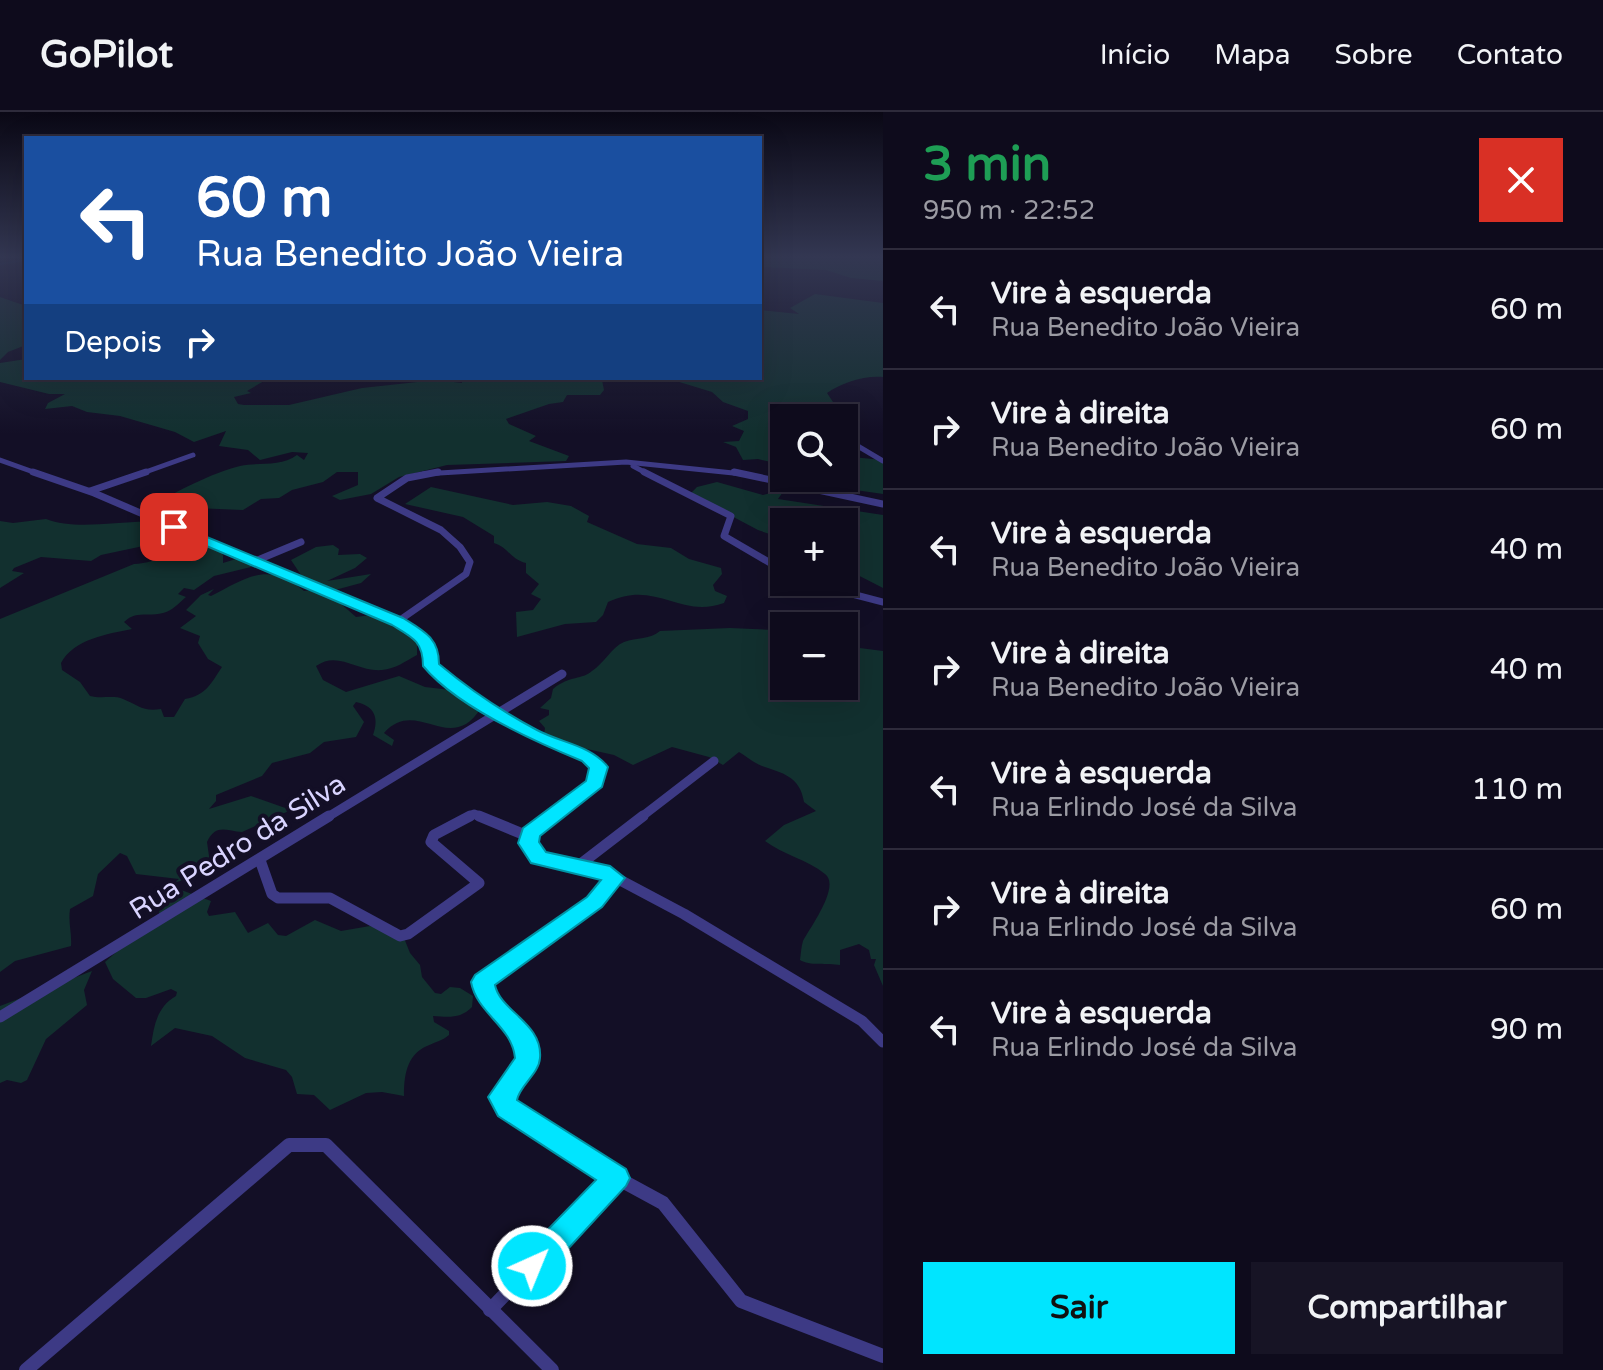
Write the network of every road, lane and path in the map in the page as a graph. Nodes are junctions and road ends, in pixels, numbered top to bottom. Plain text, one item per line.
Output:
1 (858, 446) edge
2 (193, 455) dead end
3 (0, 460) edge
4 (883, 461) edge
5 (626, 462) junction
6 (90, 491) junction
7 (883, 504) edge
8 (301, 542) dead end
9 (253, 562) junction
10 (770, 563) edge
11 (858, 596) edge
12 (883, 602) edge
13 (397, 622) junction
14 (562, 674) dead end
15 (497, 714) junction
16 (714, 761) dead end
17 (530, 837) junction
18 (260, 860) junction
19 (578, 866) junction
20 (615, 878) junction
21 (0, 1017) edge
22 (883, 1042) edge
23 (617, 1178) junction
24 (490, 1310) junction
25 (883, 1356) edge
26 (26, 1370) edge
27 (552, 1370) edge

1 - 4 street
2 - 6 street
3 - 6 street
5 - 7 street
5 - 10 street
5 - 13 street
6 - 9 street
8 - 9 street
9 - 13 street
11 - 12 street
13 - 15 street
14 - 15 street, Rua Pedro da Silva
15 - 17 street
15 - 18 street, Rua Pedro da Silva
16 - 19 street
17 - 18 street
17 - 19 street
18 - 21 street, Rua Pedro da Silva
19 - 20 street
20 - 22 street
20 - 23 street
23 - 24 street
23 - 25 street
24 - 26 street
24 - 27 street

